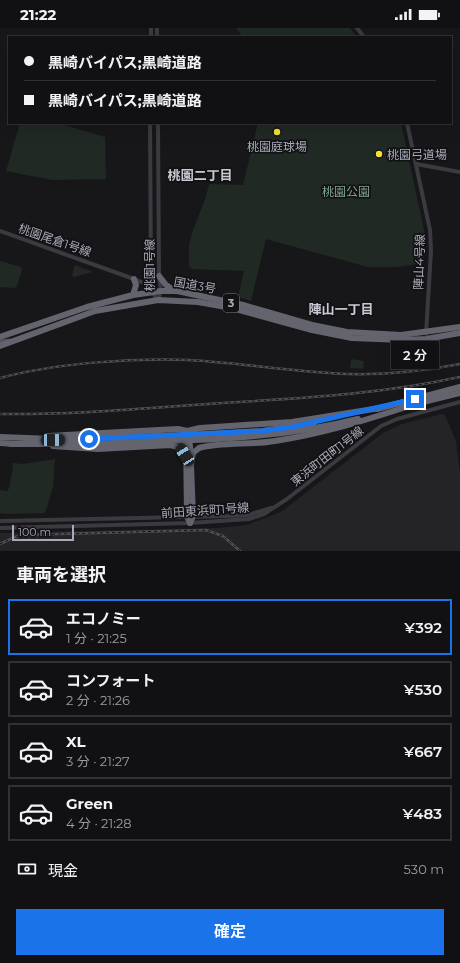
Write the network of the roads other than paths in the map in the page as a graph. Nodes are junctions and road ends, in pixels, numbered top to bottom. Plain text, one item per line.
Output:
1 (357, 28) edge
2 (363, 36) edge
3 (150, 124) edge
4 (158, 124) edge
5 (407, 124) edge
6 (416, 164) junction
7 (460, 172) edge
8 (0, 231) edge
9 (159, 276) junction
10 (151, 277) junction
11 (134, 279) junction
12 (146, 284) junction
13 (161, 291) junction
14 (176, 291) junction
15 (152, 292) junction
16 (133, 295) junction
17 (158, 300) junction
18 (460, 327) edge
19 (460, 333) edge
20 (2, 335) edge
21 (426, 336) junction
22 (11, 341) junction
23 (0, 342) edge
24 (0, 346) edge
25 (460, 387) edge
26 (460, 393) edge
27 (460, 402) edge
28 (406, 407) junction
29 (380, 408) junction
30 (187, 431) junction
31 (0, 437) edge
32 (12, 441) junction
33 (0, 443) edge
34 (185, 455) junction
35 (191, 465) junction
36 (276, 507) junction
37 (190, 518) junction
38 (0, 521) edge
39 (0, 528) edge

1 - 2 street
3 - 10 street, 桃園1号線
4 - 9 street, 桃園1号線
5 - 6 street, 陣山4号線
6 - 7 street
6 - 21 street, 陣山4号線
8 - 11 street, 桃園尾倉1号線
9 - 13 street, 桃園1号線
9 - 14 highway
10 - 12 street
10 - 15 street, 桃園1号線
11 - 12 street, 桃園尾倉1号線
11 - 16 highway
12 - 15 street
13 - 14 highway, 国道3号 / 3
13 - 15 highway, 国道3号 / 3
13 - 17 street, 桃園1号線
14 - 21 highway, 国道3号 / 3
15 - 16 highway, 国道3号 / 3
15 - 17 street, 桃園1号線
16 - 20 highway, 国道3号 / 3
17 - 21 highway, 国道3号 / 3
17 - 22 highway, 国道3号 / 3
18 - 21 highway, 国道3号 / 3
19 - 21 highway, 国道3号 / 3
22 - 23 main road
22 - 24 highway, 国道3号 / 3
25 - 29 highway
26 - 28 highway
27 - 36 street, 東浜町田町1号線
28 - 32 highway, bridge
28 - 35 highway
29 - 30 highway
29 - 32 highway, bridge
30 - 32 highway, bridge
30 - 34 highway
30 - 35 highway
31 - 32 highway, bridge
32 - 33 highway
32 - 34 highway, bridge
34 - 37 highway
35 - 37 highway
36 - 37 street, 前田東浜町1号線
36 - 37 street, 前田東浜町1号線
37 - 38 street, 前田東浜町1号線
37 - 39 street, 前田東浜町1号線

